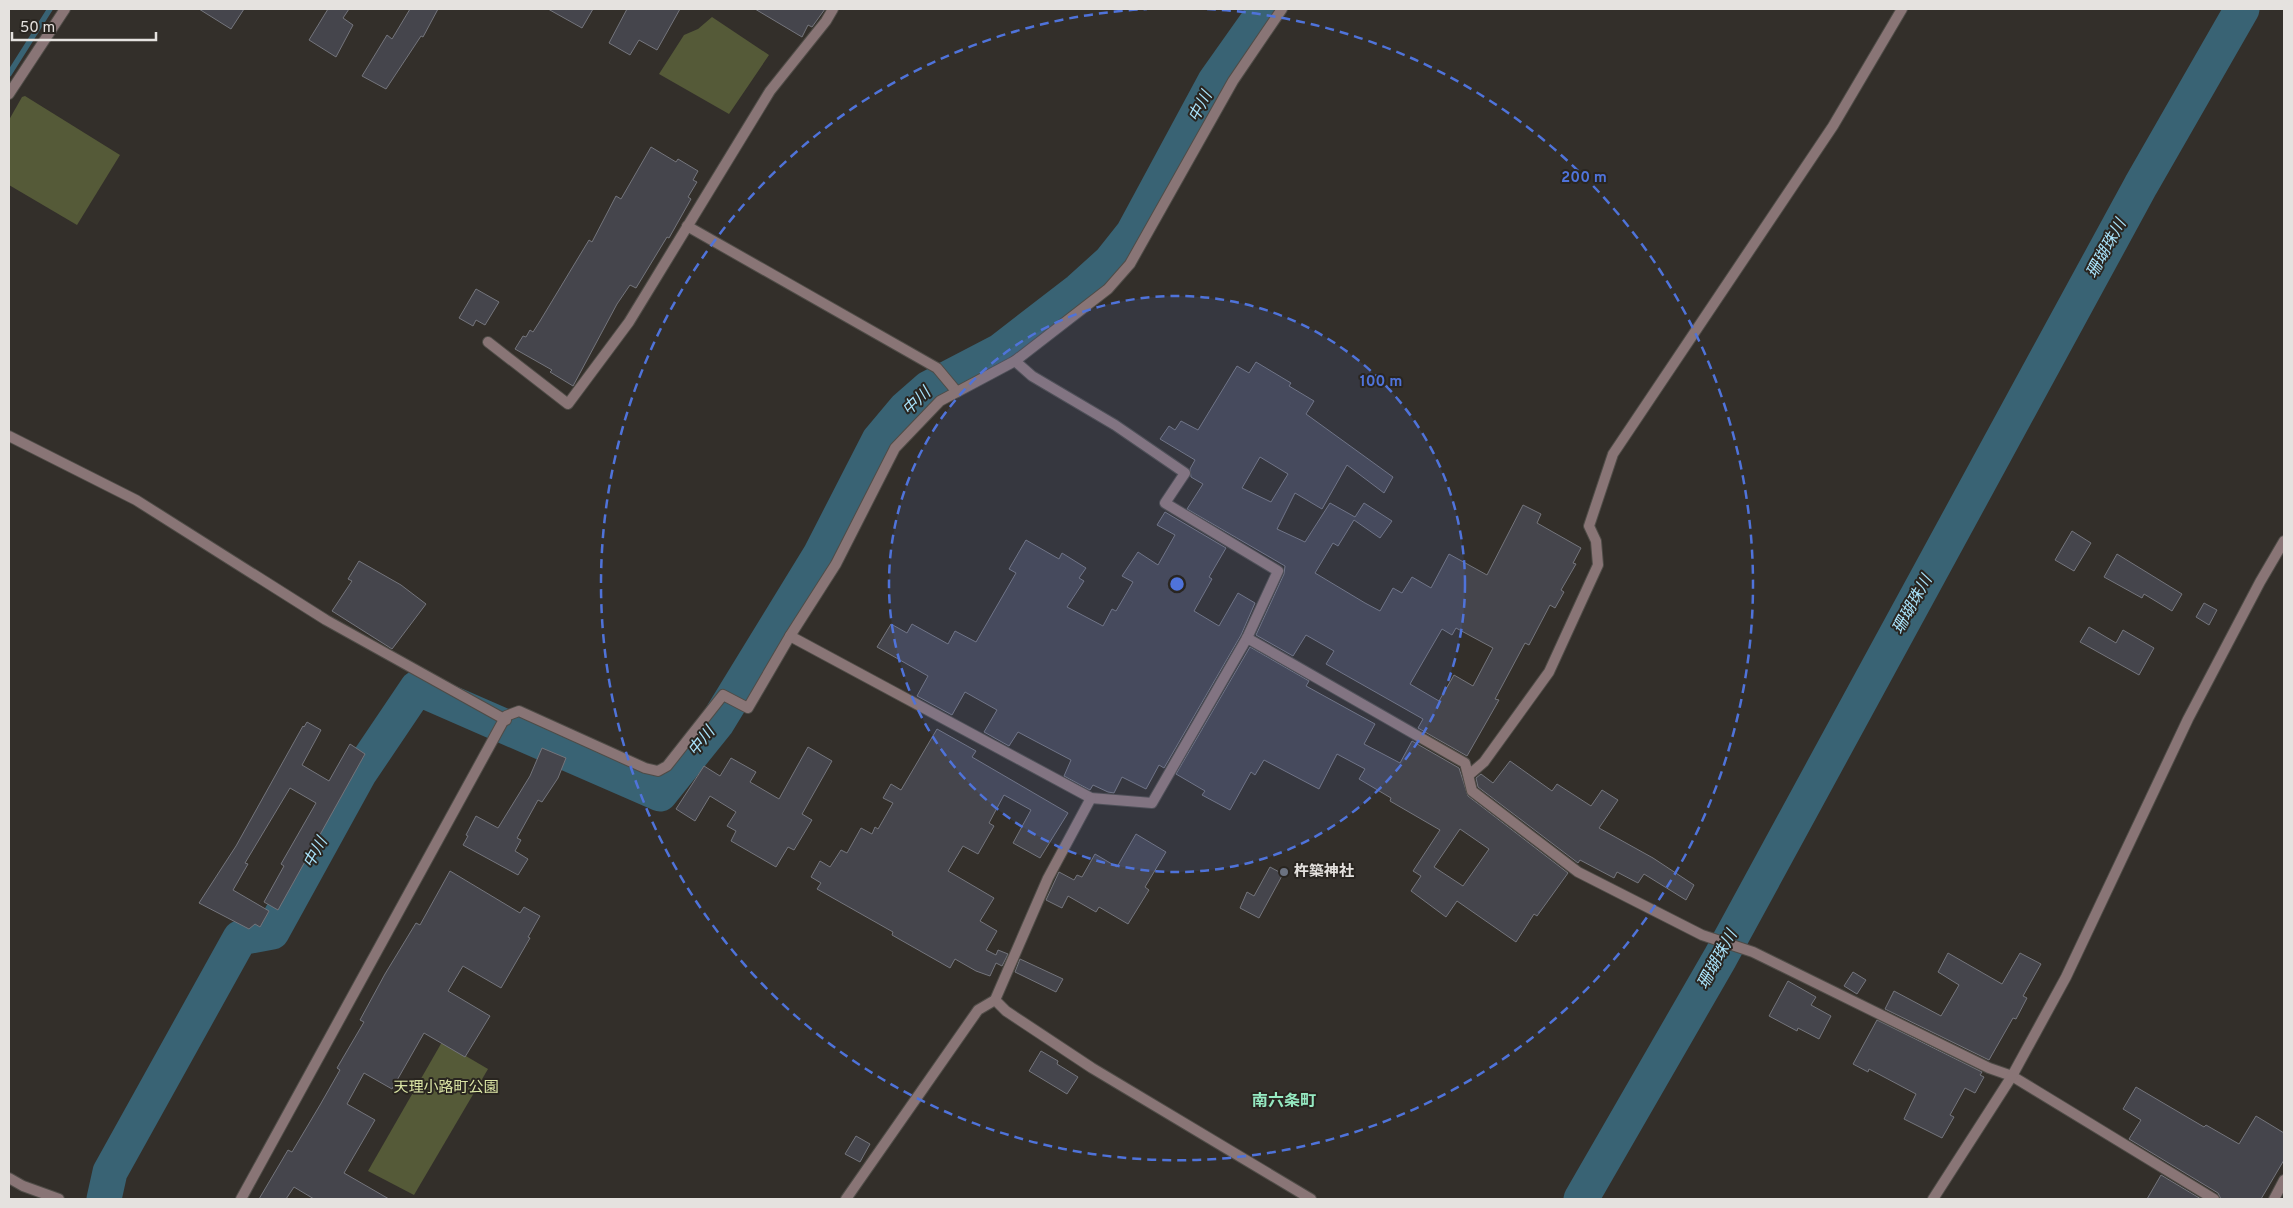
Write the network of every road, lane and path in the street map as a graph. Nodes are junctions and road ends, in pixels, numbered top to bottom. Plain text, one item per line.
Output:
1 (65, 9) edge
2 (833, 9) edge
3 (1282, 9) edge
4 (1902, 9) edge
5 (10, 91) edge
6 (687, 226) junction
7 (488, 342) dead end
8 (1015, 361) junction
9 (957, 392) junction
10 (9, 436) edge
11 (2284, 541) edge
12 (790, 636) junction
13 (1247, 638) junction
14 (506, 720) junction
15 (1469, 775) junction
16 (1091, 798) junction
17 (995, 1000) junction
18 (2012, 1076) junction
19 (9, 1178) edge
20 (2284, 1180) edge
21 (59, 1199) edge
22 (242, 1199) edge
23 (846, 1199) edge
24 (1311, 1199) edge
25 (1933, 1199) edge
26 (2214, 1199) edge
27 (2274, 1199) edge

1 - 5 street
2 - 6 street
3 - 8 street
4 - 15 street
6 - 7 street
6 - 9 street
8 - 9 street
8 - 13 street
9 - 12 street
10 - 14 street
11 - 18 street
12 - 14 street
12 - 16 street
13 - 15 street
13 - 16 street
14 - 22 street
15 - 18 street
16 - 17 street
17 - 23 street
17 - 24 street
18 - 25 street
18 - 26 street
19 - 21 street
20 - 27 street

